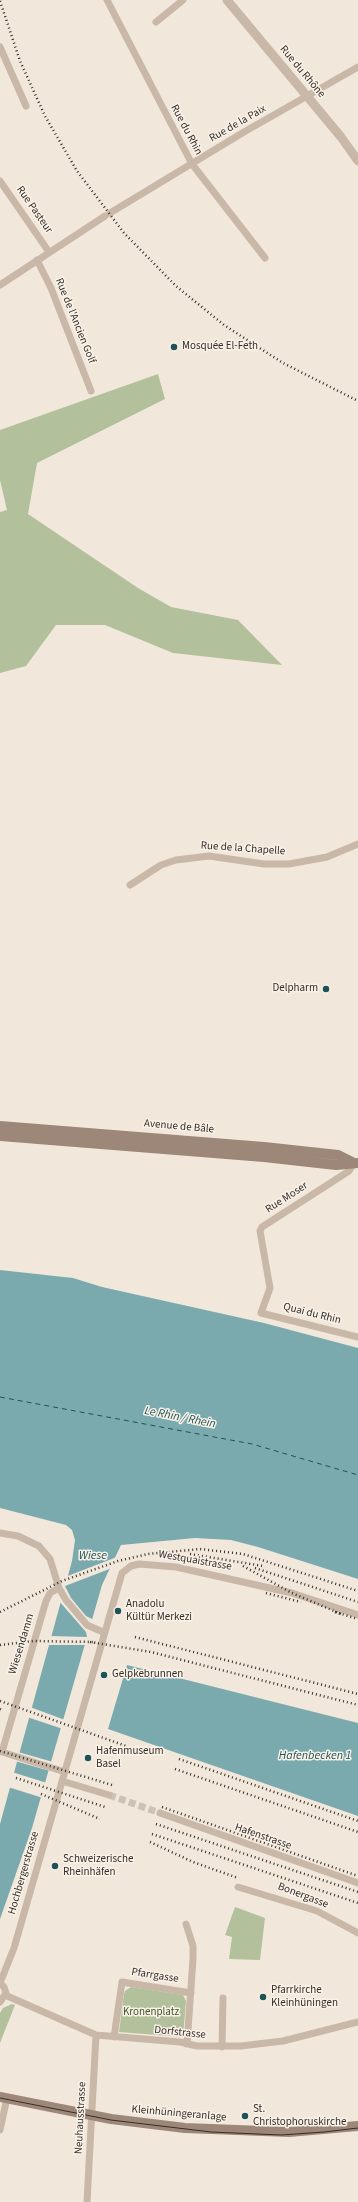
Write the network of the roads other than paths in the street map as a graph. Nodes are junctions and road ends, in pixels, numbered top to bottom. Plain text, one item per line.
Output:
1 (107, 0) edge
2 (183, 0) edge
3 (227, 0) edge
4 (156, 22) dead end
5 (0, 47) edge
6 (358, 67) edge
7 (307, 97) junction
8 (26, 106) dead end
9 (358, 161) edge
10 (192, 164) junction
11 (0, 181) edge
12 (49, 252) junction
13 (265, 258) dead end
14 (37, 260) junction
15 (0, 285) edge
16 (91, 391) dead end
17 (358, 844) edge
18 (130, 885) dead end
19 (0, 1126) edge
20 (0, 1136) edge
21 (356, 1163) edge
22 (261, 1313) joint
23 (358, 1337) edge
24 (0, 1533) edge
25 (60, 1590) junction
26 (358, 1615) edge
27 (103, 1632) junction
28 (65, 1772) junction
29 (62, 1781) junction
30 (108, 1795) tunnel mouth
31 (160, 1813) tunnel mouth
32 (358, 1883) edge
33 (238, 1887) dead end
34 (186, 1924) dead end
35 (358, 1933) edge
36 (0, 1983) edge
37 (191, 1993) junction
38 (5, 1995) junction
39 (223, 1998) dead end
40 (0, 2002) edge
41 (358, 2022) edge
42 (96, 2035) junction
43 (114, 2037) junction
44 (187, 2044) junction
45 (222, 2047) junction
46 (3, 2097) edge
47 (92, 2116) junction
48 (358, 2126) edge
49 (0, 2130) edge
50 (87, 2202) edge

1 - 10 street, Rue du Rhin
2 - 4 street
3 - 7 street, Rue du Rhône
5 - 8 street
6 - 7 street, Rue de la Paix
7 - 9 street, Rue du Rhône
7 - 10 street, Rue de la Paix
10 - 12 street, Rue de la Paix
10 - 13 street, Rue du Rhin
11 - 12 street, Rue Pasteur
12 - 14 street, Rue de la Paix
14 - 15 street, Rue de la Paix
14 - 16 street, Rue de l'Ancien Golf
17 - 18 street, Rue de la Chapelle
19 - 21 main road, Avenue de Bâle
20 - 21 main road, Avenue de Bâle
21 - 22 street, Rue Moser
22 - 23 street, Quai du Rhin
24 - 25 street
25 - 27 street
25 - 28 street, Wiesendamm
26 - 27 street, Westquaistrasse
27 - 28 street, Westquaistrasse
28 - 29 street, Westquaistrasse
29 - 30 street
29 - 36 street, Hochbergerstrasse
31 - 32 street, Hafenstrasse
33 - 35 street, Bonergasse
34 - 37 street
36 - 38 street
37 - 43 street, Pfarrgasse
37 - 44 street
38 - 40 street
38 - 42 street, Dorfstrasse
39 - 45 street
41 - 45 street, Dorfstrasse
42 - 43 street, Dorfstrasse
42 - 47 street, Neuhausstrasse
43 - 44 street, Dorfstrasse
44 - 45 street, Dorfstrasse
46 - 47 main road, Kleinhüningeranlage
46 - 49 street
47 - 48 main road, Kleinhüningeranlage
47 - 50 street, Neuhausstrasse

